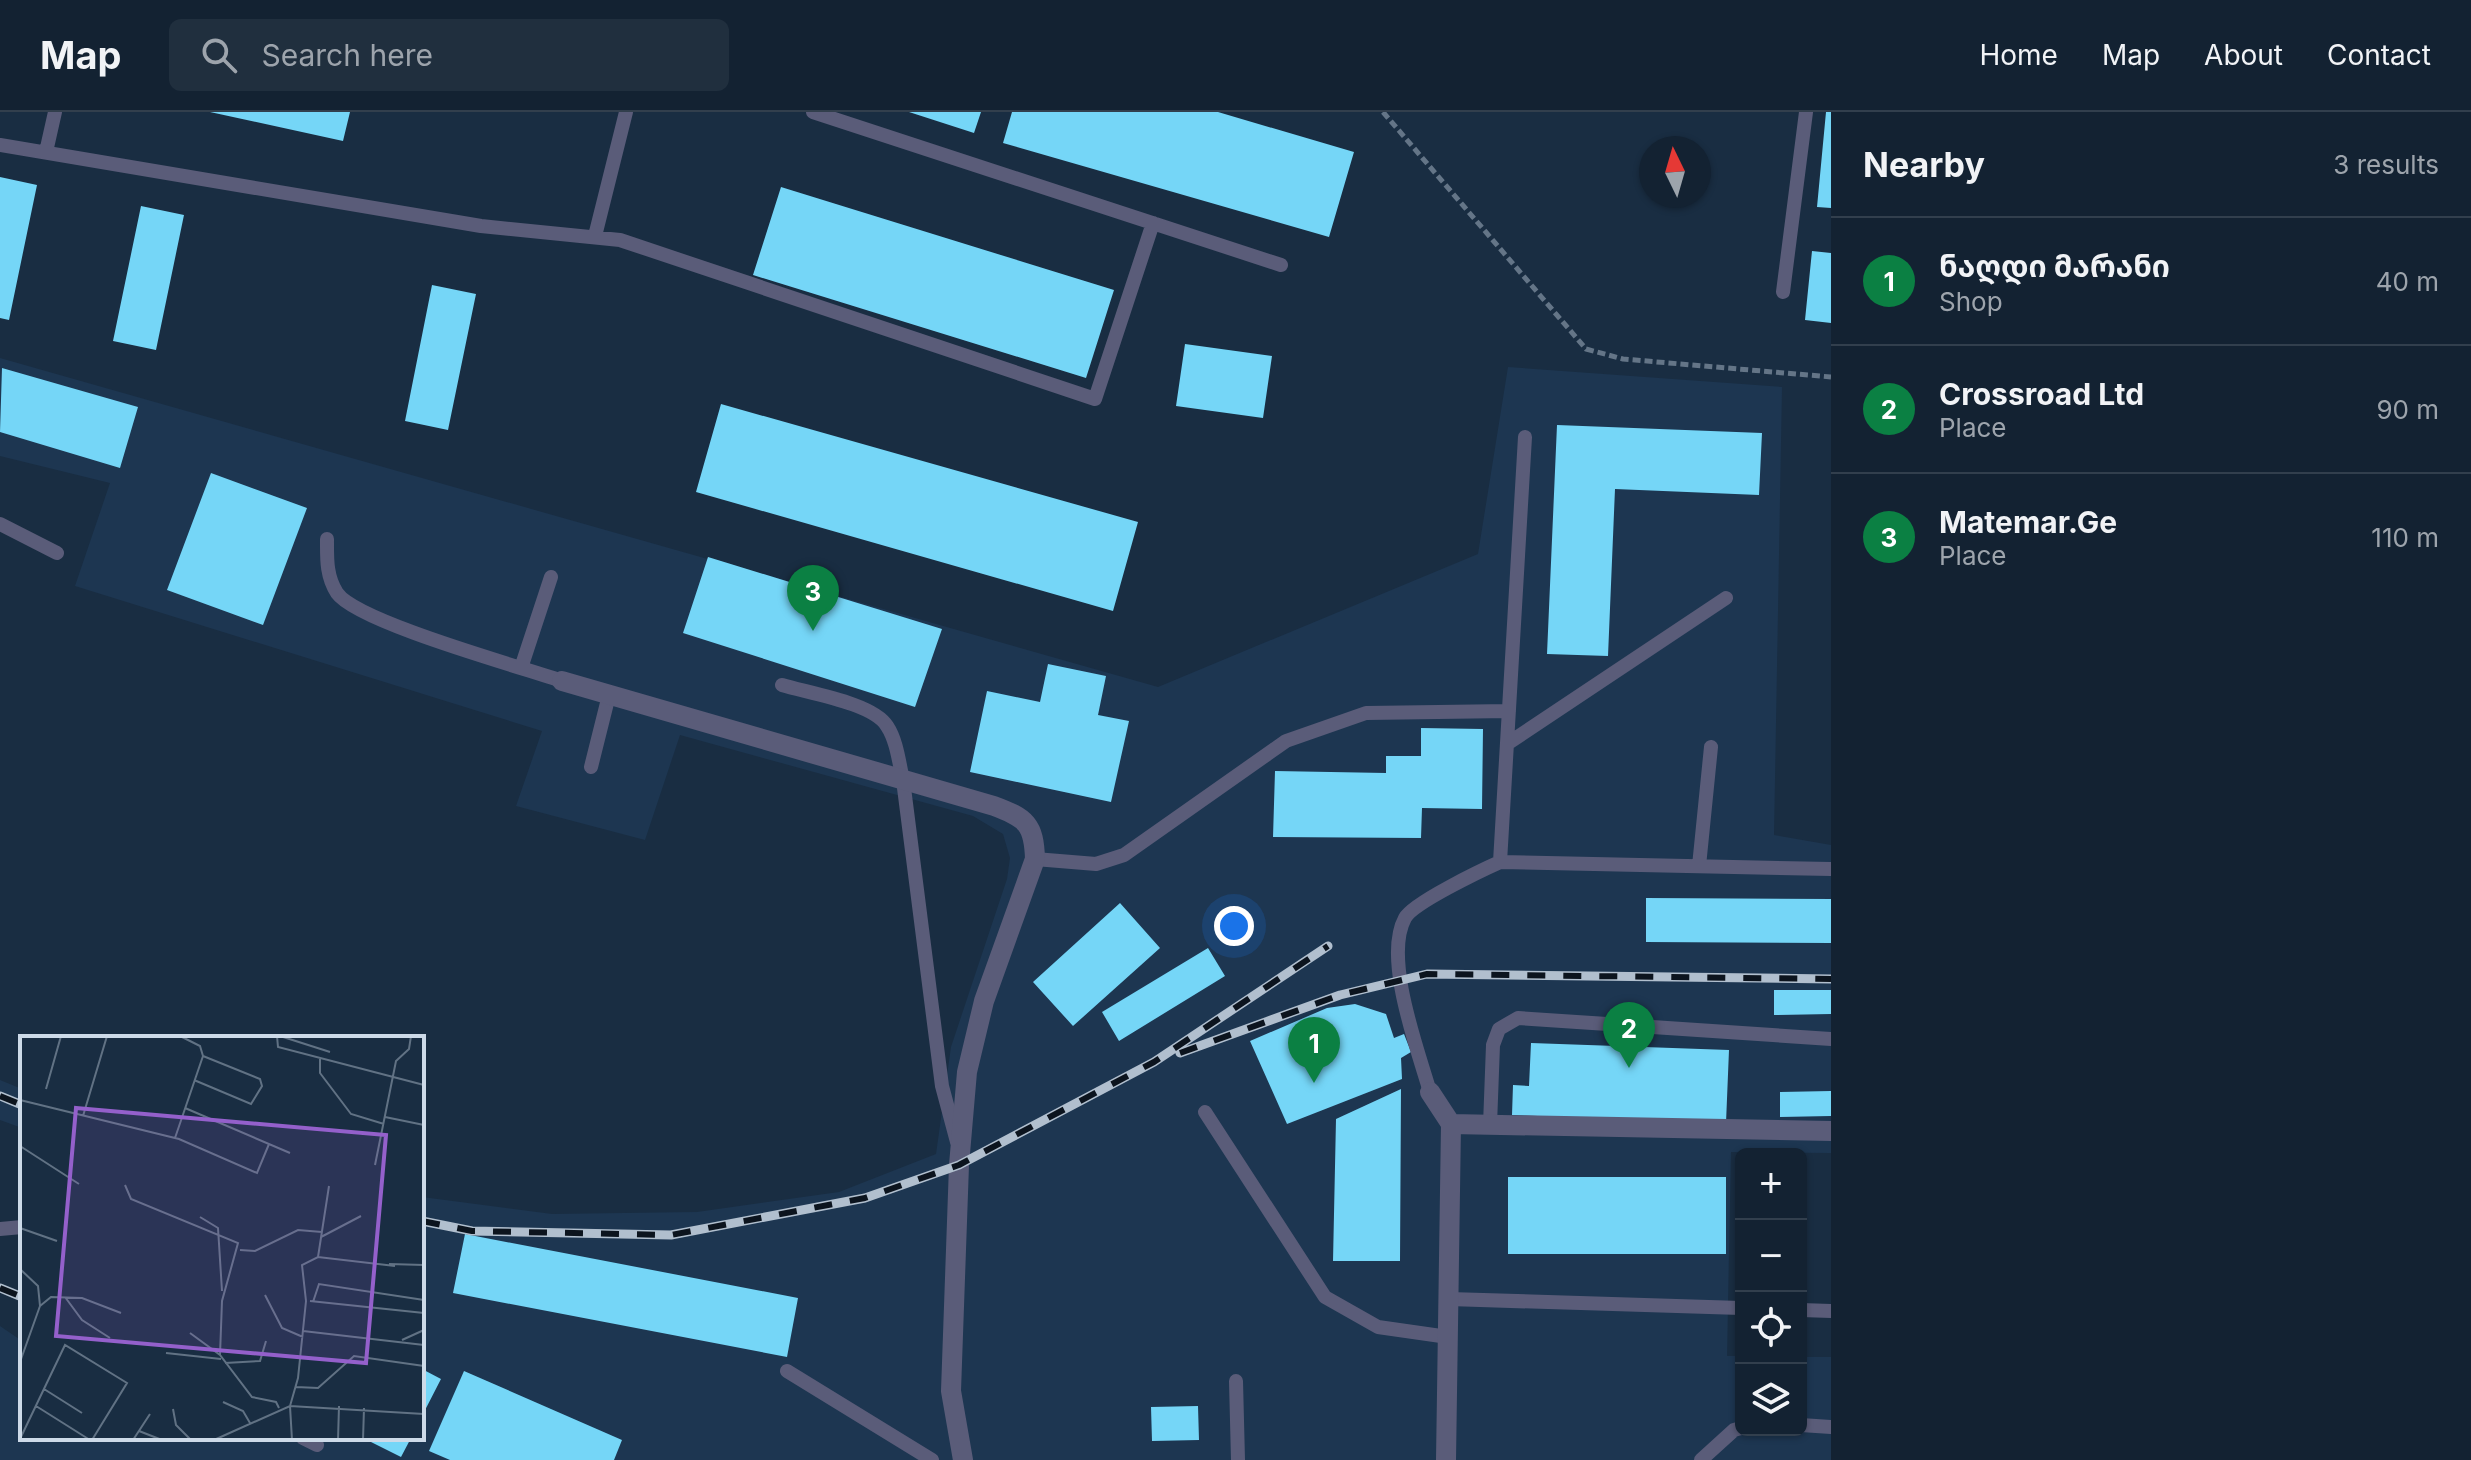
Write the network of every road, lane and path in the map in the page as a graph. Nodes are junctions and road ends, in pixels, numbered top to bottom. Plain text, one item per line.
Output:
1 (55, 112) edge
2 (626, 112) edge
3 (813, 112) edge
4 (1383, 112) edge
5 (1806, 112) edge
6 (0, 145) edge
7 (46, 152) junction
8 (1153, 223) junction
9 (595, 236) junction
10 (1281, 265) dead end
11 (1783, 292) dead end
12 (1831, 377) edge
13 (1525, 437) dead end
14 (0, 524) edge
15 (327, 539) dead end
16 (57, 553) dead end
17 (551, 577) dead end
18 (1726, 598) dead end
19 (521, 668) junction
20 (562, 681) joint
21 (782, 685) dead end
22 (609, 695) junction
23 (1509, 711) junction
24 (1507, 744) junction
25 (1711, 747) dead end
26 (591, 767) dead end
27 (903, 780) junction
28 (1035, 859) junction
29 (1500, 862) junction
30 (1699, 866) junction
31 (1831, 869) edge
32 (1831, 1039) edge
33 (1430, 1092) joint
34 (1205, 1112) dead end
35 (1451, 1124) junction
36 (1490, 1125) junction
37 (1831, 1131) edge
38 (960, 1154) junction
39 (20, 1227) edge
40 (0, 1229) edge
41 (1449, 1299) junction
42 (1735, 1308) edge
43 (1807, 1310) edge
44 (1831, 1311) edge
45 (1448, 1337) junction
46 (787, 1371) dead end
47 (1236, 1381) dead end
48 (1807, 1425) edge
49 (1831, 1427) edge
50 (1735, 1430) edge
51 (932, 1460) edge
52 (963, 1460) edge
53 (1238, 1460) edge
54 (1446, 1460) edge
55 (1701, 1460) edge

1 - 7 lane
2 - 9 lane
3 - 8 lane
4 - 12 path
5 - 11 lane
6 - 7 lane
7 - 9 lane
8 - 9 lane
8 - 10 lane
13 - 23 lane
14 - 16 lane
15 - 19 lane
17 - 19 lane
18 - 24 lane
19 - 20 lane
20 - 22 street
21 - 27 lane
22 - 26 lane
22 - 27 street
23 - 24 lane
23 - 28 lane
24 - 29 lane
25 - 30 lane
27 - 28 street
27 - 38 lane
28 - 38 street
29 - 30 lane
29 - 33 lane
30 - 31 lane
32 - 36 lane
33 - 35 street
34 - 45 lane
35 - 36 street
35 - 41 street
36 - 37 street
38 - 52 street
39 - 40 lane
41 - 42 lane
41 - 45 street
43 - 44 lane
45 - 54 street
46 - 51 lane
47 - 53 lane
48 - 49 lane
50 - 55 lane

